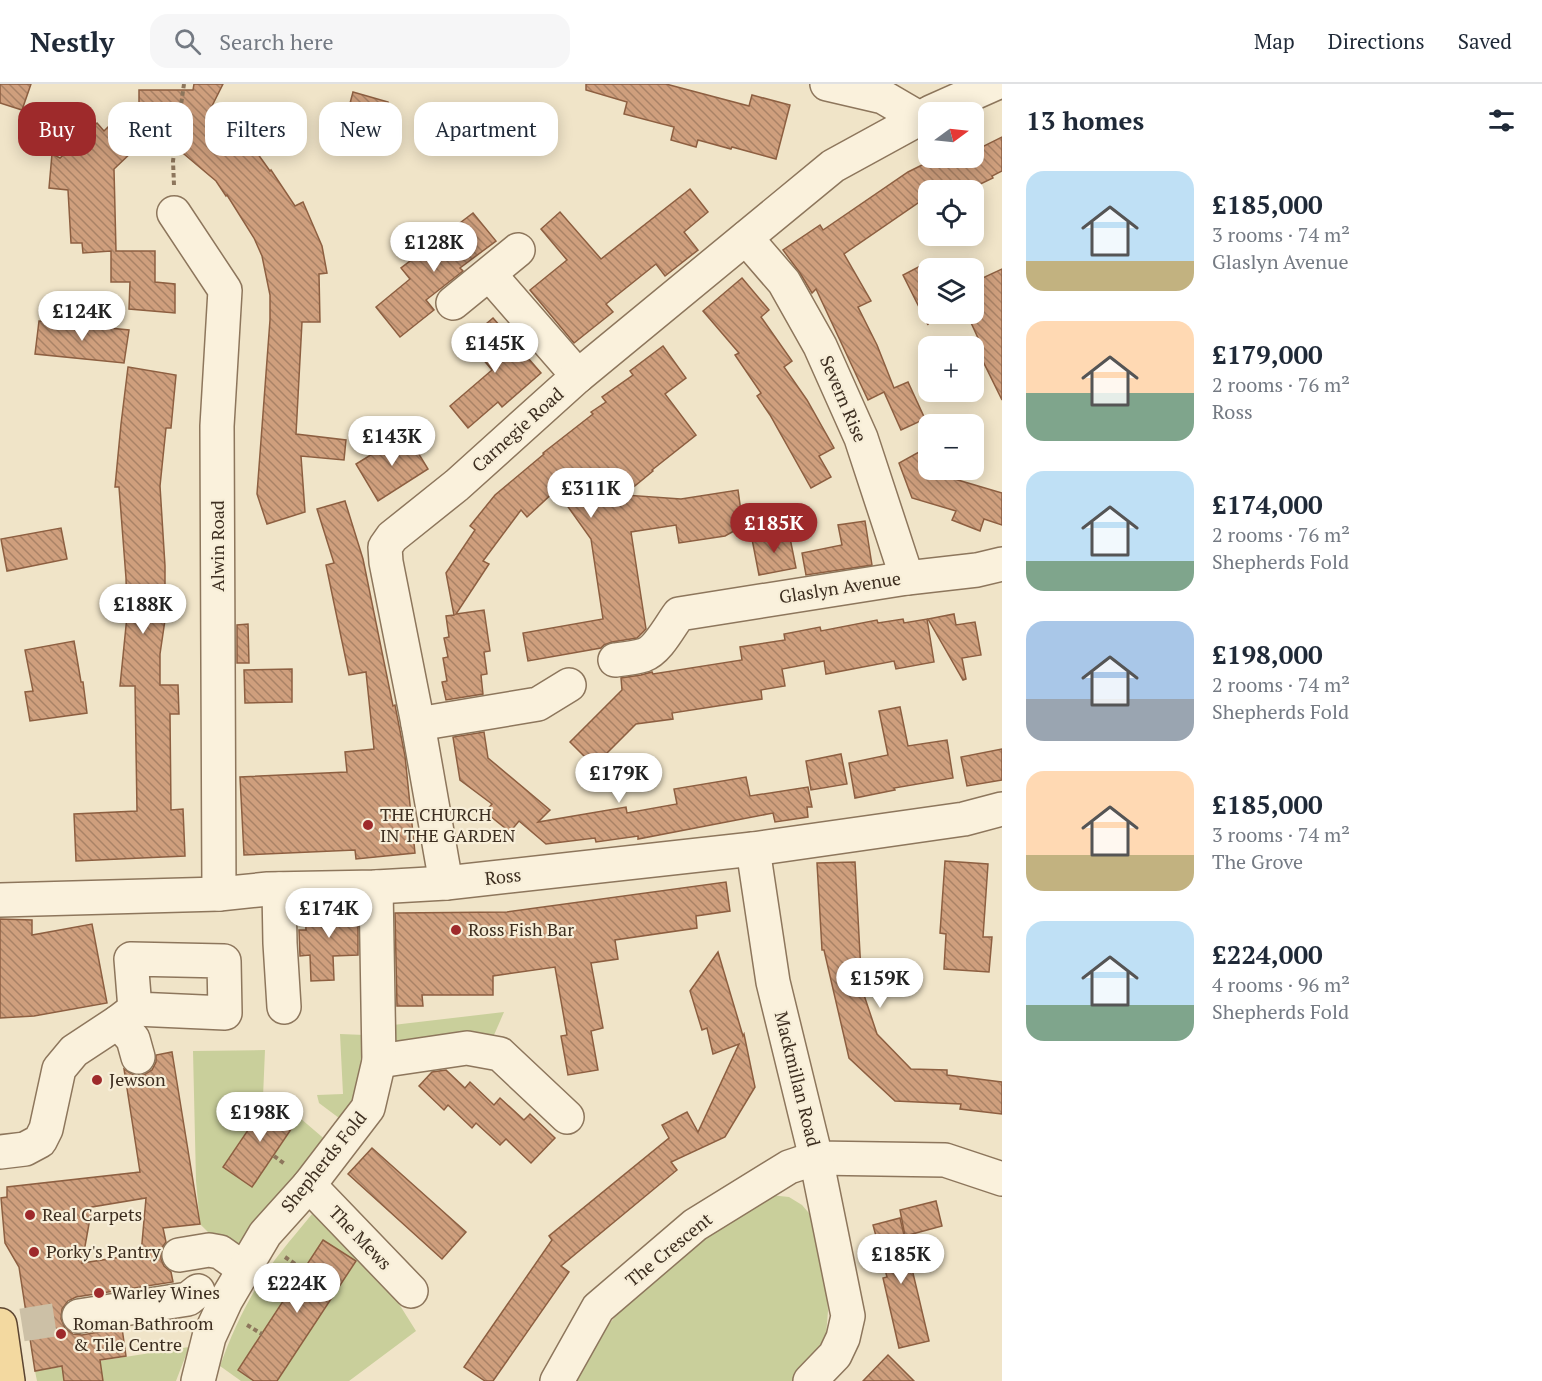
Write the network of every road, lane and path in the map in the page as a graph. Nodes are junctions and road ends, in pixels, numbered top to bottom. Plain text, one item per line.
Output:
1 (184, 84) edge
2 (827, 84) edge
3 (994, 84) edge
4 (955, 102) edge
5 (918, 112) edge
6 (918, 119) edge
7 (174, 213) joint
8 (746, 238) junction
9 (518, 250) dead end
10 (490, 274) junction
11 (453, 303) dead end
12 (578, 376) junction
13 (1002, 564) edge
14 (907, 578) junction
15 (615, 660) dead end
16 (569, 685) dead end
17 (418, 723) junction
18 (1002, 809) edge
19 (753, 849) junction
20 (446, 883) junction
21 (376, 887) junction
22 (279, 889) junction
23 (219, 894) junction
24 (0, 900) edge
25 (284, 1007) dead end
26 (138, 1057) dead end
27 (380, 1061) junction
28 (567, 1117) dead end
29 (0, 1152) edge
30 (816, 1158) junction
31 (1002, 1179) edge
32 (309, 1185) junction
33 (244, 1269) junction
34 (194, 1281) junction
35 (411, 1291) dead end
36 (79, 1316) tunnel mouth
37 (8, 1326) edge
38 (249, 1326) dead end
39 (262, 1334) dead end
40 (8, 1381) edge
41 (198, 1381) edge
42 (557, 1381) edge
43 (810, 1381) edge

1 - 7 path
2 - 5 street
3 - 4 street, Carnegie Road
6 - 8 street, Carnegie Road
7 - 23 street, Alwin Road
8 - 12 street, Carnegie Road
8 - 14 street, Severn Rise
9 - 10 street
10 - 11 street
10 - 12 street
12 - 17 street, Carnegie Road
13 - 14 street, Glaslyn Avenue
14 - 15 street, Glaslyn Avenue
16 - 17 street
17 - 20 street, Carnegie Road
18 - 19 street, Ross
19 - 20 street, Ross
19 - 30 street, Mackmillan Road
20 - 21 street, Ross
21 - 22 street, Ross
21 - 27 street, Shepherds Fold
22 - 23 street, Ross
22 - 25 street
23 - 24 street, Ross
26 - 29 street
27 - 28 street
27 - 32 street, Shepherds Fold
30 - 31 street, Mackmillan Road
30 - 42 street, The Crescent
30 - 43 street
32 - 33 street, Shepherds Fold
32 - 35 street, The Mews
33 - 34 street, Shepherds Fold
33 - 34 street
34 - 36 street
34 - 41 street, Shepherds Fold
37 - 40 main road
38 - 39 path

